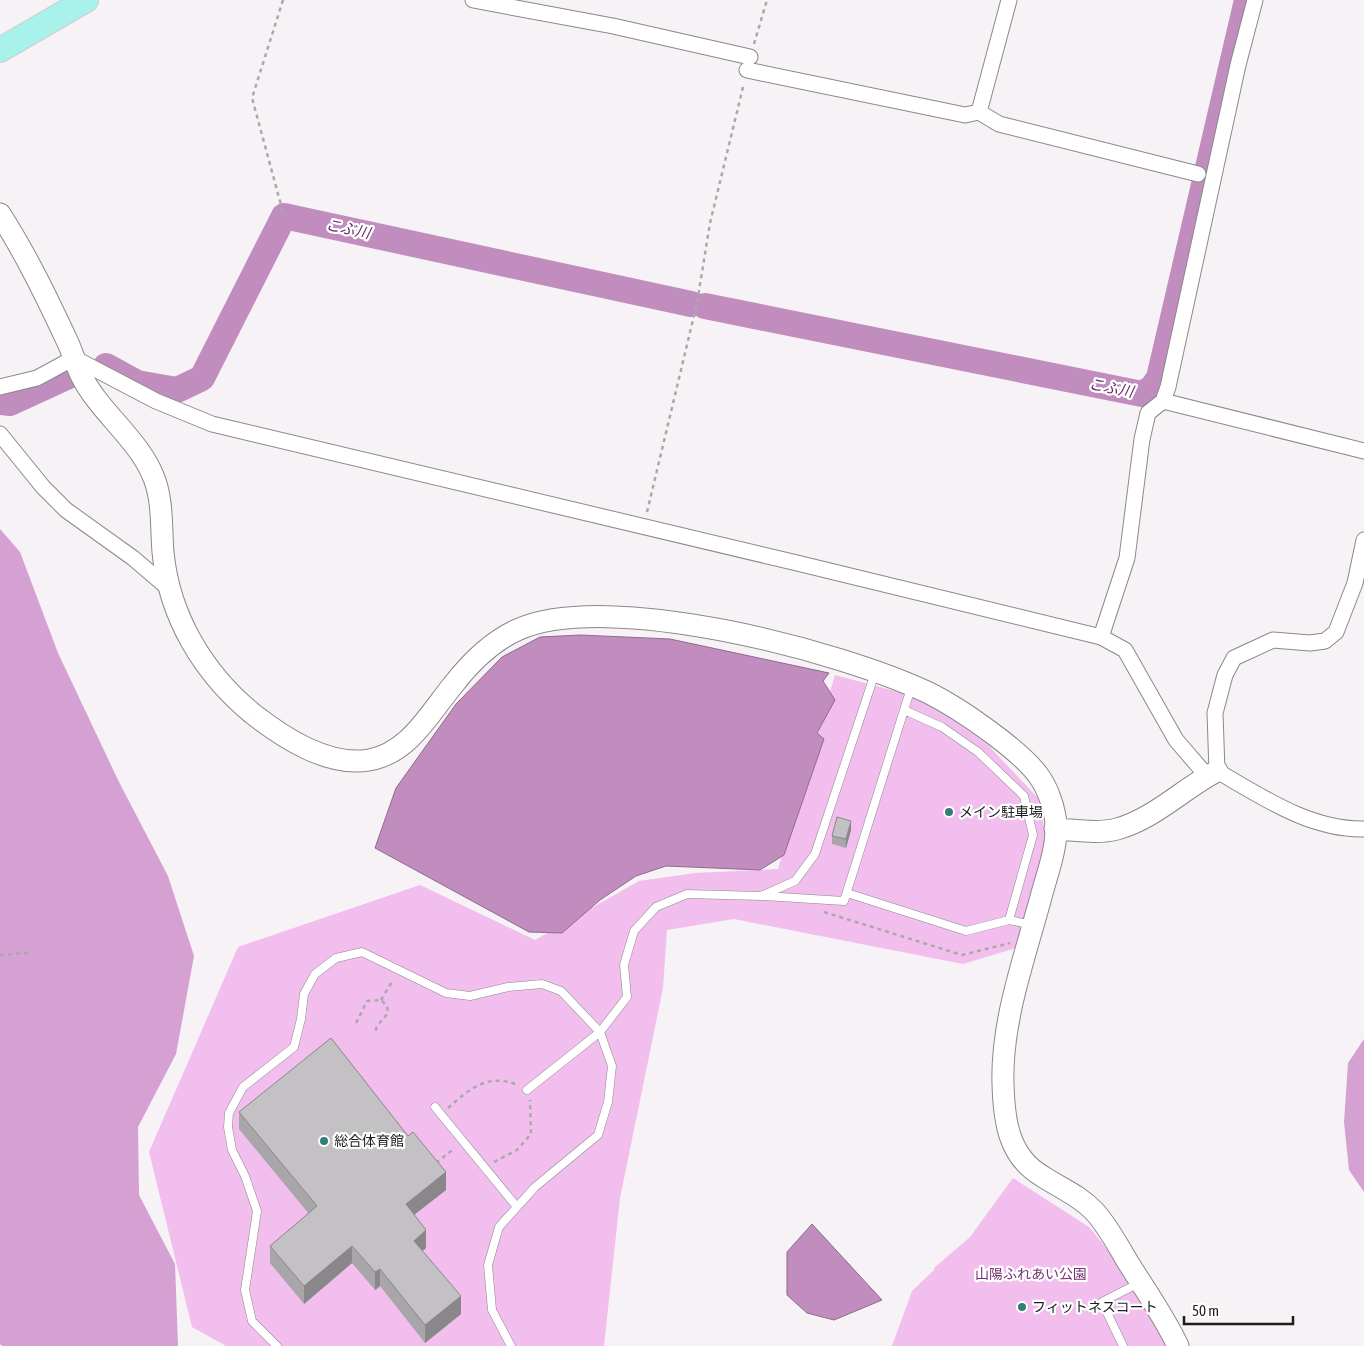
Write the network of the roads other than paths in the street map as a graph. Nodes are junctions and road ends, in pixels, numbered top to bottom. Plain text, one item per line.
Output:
1 (86, 0) edge
2 (473, 0) edge
3 (1009, 0) edge
4 (1255, 0) edge
5 (0, 50) edge
6 (979, 112) junction
7 (1198, 174) dead end
8 (0, 214) edge
9 (74, 358) junction
10 (0, 388) edge
11 (1163, 401) junction
12 (0, 434) edge
13 (1364, 451) edge
14 (1364, 540) edge
15 (167, 587) junction
16 (1100, 637) junction
17 (876, 671) junction
18 (912, 686) junction
19 (904, 710) junction
20 (1212, 773) junction
21 (1056, 829) junction
22 (1364, 829) edge
23 (847, 893) junction
24 (761, 896) junction
25 (1009, 920) junction
26 (1031, 934) junction
27 (600, 1032) junction
28 (528, 1090) road end
29 (435, 1107) dead end
30 (518, 1207) junction
31 (1140, 1282) junction
32 (277, 1346) edge
33 (511, 1346) edge
34 (1123, 1346) edge
35 (1178, 1346) edge

1 - 5 main road
2 - 6 street
3 - 6 street
4 - 11 street
6 - 7 street
8 - 9 street
9 - 10 street
9 - 15 street
9 - 16 street
11 - 13 street
11 - 16 street
12 - 15 street
14 - 20 street
15 - 17 street
16 - 20 street
17 - 18 street
17 - 24 lane
18 - 19 lane
18 - 21 street
19 - 23 lane
19 - 25 lane
20 - 21 street
20 - 22 street
21 - 26 street
23 - 24 lane
23 - 25 lane
24 - 27 lane
25 - 26 lane
26 - 31 street
27 - 28 lane
27 - 30 lane
27 - 32 lane
29 - 30 lane
30 - 33 lane
31 - 34 lane
31 - 35 street

